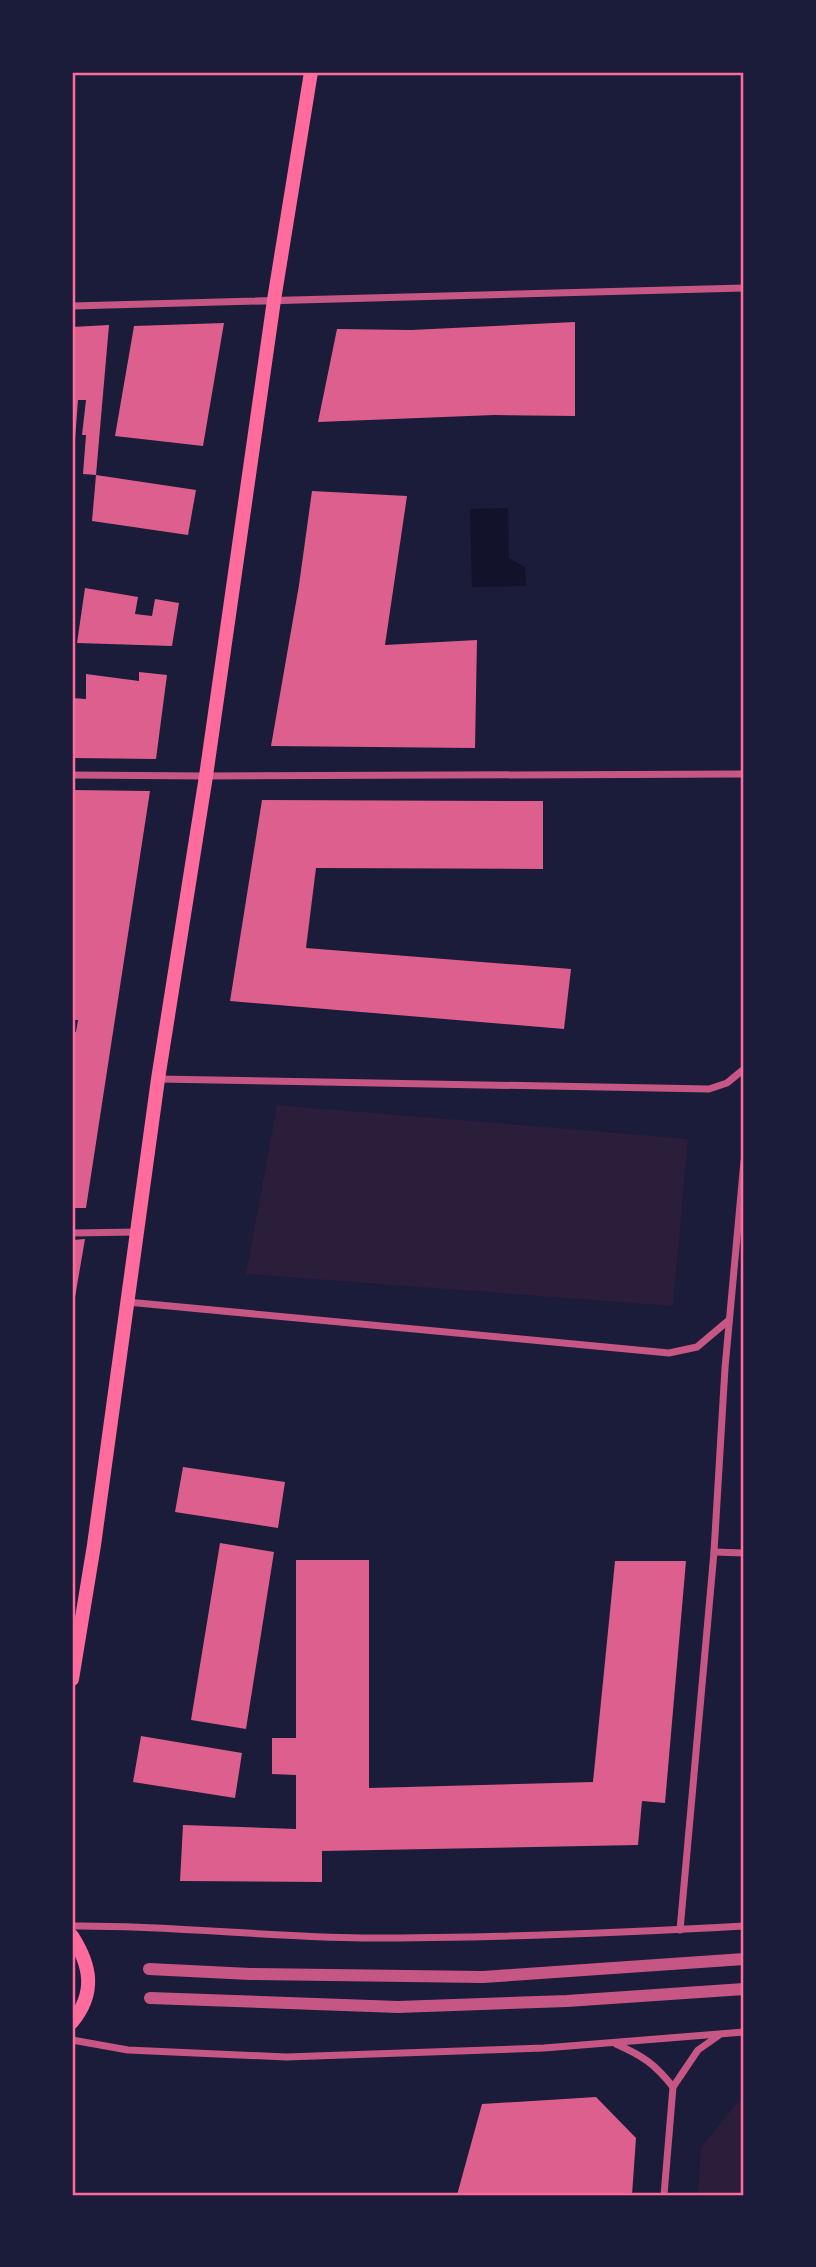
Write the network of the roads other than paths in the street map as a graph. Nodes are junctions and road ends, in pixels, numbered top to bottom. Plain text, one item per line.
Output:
1 (311, 72) edge
2 (744, 288) edge
3 (274, 300) junction
4 (72, 306) edge
5 (744, 774) edge
6 (72, 775) edge
7 (206, 776) junction
8 (744, 1069) edge
9 (158, 1079) junction
10 (744, 1161) edge
11 (137, 1232) junction
12 (72, 1233) edge
13 (740, 1250) edge
14 (126, 1302) junction
15 (729, 1320) junction
16 (713, 1552) junction
17 (744, 1553) edge
18 (72, 1679) edge
19 (72, 1926) edge
20 (744, 1926) edge
21 (680, 1930) junction
22 (72, 1936) edge
23 (744, 1959) edge
24 (149, 1969) dead end
25 (744, 1989) edge
26 (150, 1998) dead end
27 (72, 2022) edge
28 (744, 2032) edge
29 (719, 2035) junction
30 (72, 2040) edge
31 (612, 2043) junction
32 (673, 2087) junction
33 (664, 2195) edge

1 - 3 main road
2 - 3 street
3 - 4 street
3 - 7 main road
5 - 7 street
6 - 7 street
7 - 9 main road
8 - 9 street
9 - 11 main road
10 - 13 street
11 - 12 street
11 - 14 main road
13 - 15 street
14 - 15 street
14 - 18 main road
15 - 16 street
16 - 17 street
16 - 21 street
19 - 21 street
20 - 21 street
22 - 27 main road
23 - 24 street
25 - 26 street
28 - 29 street
29 - 31 street
29 - 32 street
30 - 31 street
31 - 32 street
32 - 33 street

